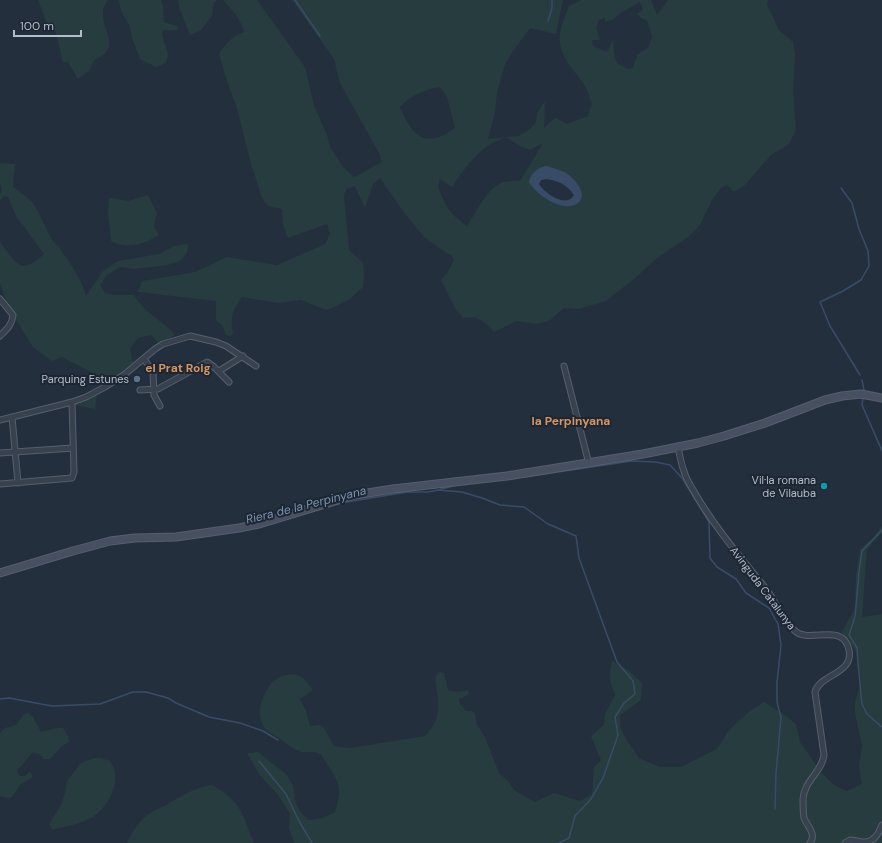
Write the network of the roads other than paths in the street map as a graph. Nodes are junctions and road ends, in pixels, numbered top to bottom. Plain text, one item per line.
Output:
1 (0, 299) edge
2 (0, 336) edge
3 (243, 356) junction
4 (144, 358) junction
5 (256, 366) dead end
6 (564, 366) dead end
7 (218, 371) junction
8 (229, 382) dead end
9 (154, 389) junction
10 (140, 390) dead end
11 (882, 398) edge
12 (72, 402) junction
13 (160, 406) dead end
14 (12, 417) junction
15 (0, 420) edge
16 (73, 448) junction
17 (678, 448) junction
18 (16, 452) junction
19 (0, 453) edge
20 (589, 464) junction
21 (18, 483) junction
22 (0, 484) edge
23 (0, 574) edge
24 (882, 825) edge
25 (810, 843) edge
26 (845, 843) edge

1 - 2 street
3 - 4 street
3 - 5 street
3 - 7 street
4 - 9 street
4 - 12 street
6 - 20 street
7 - 8 street
7 - 9 street
9 - 10 street
9 - 13 street
11 - 17 street
12 - 14 street
12 - 16 street
14 - 15 street
14 - 18 street
16 - 18 street
16 - 21 street
17 - 20 street
17 - 25 street, Avinguda Catalunya
18 - 19 street
18 - 21 street
20 - 23 street
21 - 22 street
24 - 26 street

